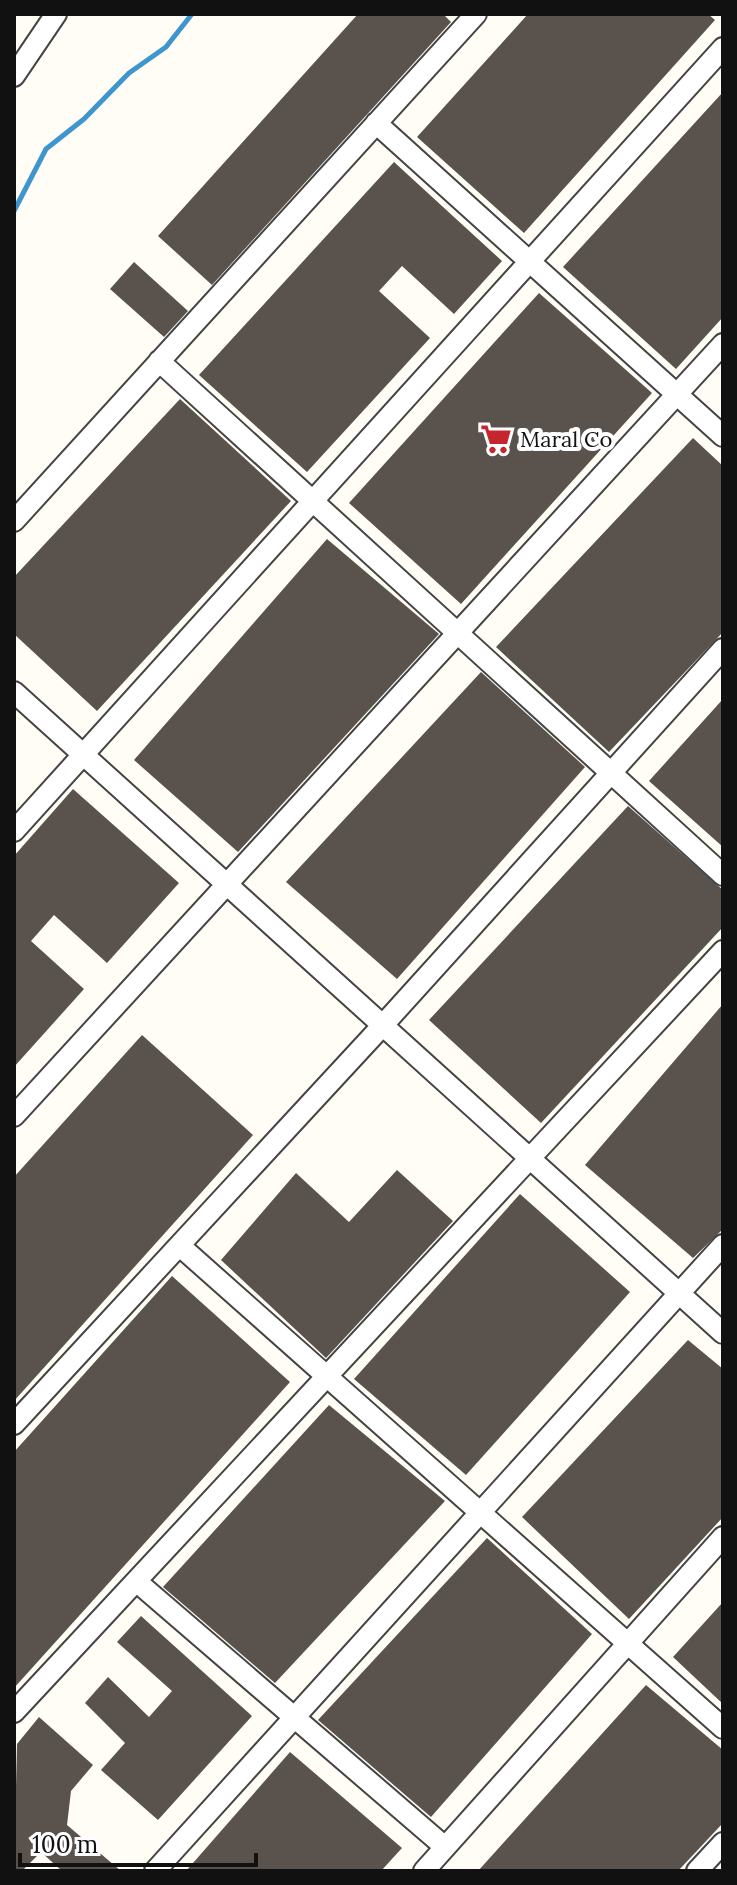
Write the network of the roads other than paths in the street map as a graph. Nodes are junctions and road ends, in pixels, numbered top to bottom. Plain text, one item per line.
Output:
1 (40, 14) edge
2 (56, 14) edge
3 (476, 14) edge
4 (43, 38) junction
5 (723, 48) edge
6 (14, 76) edge
7 (376, 123) junction
8 (530, 262) junction
9 (723, 344) edge
10 (159, 361) junction
11 (677, 394) junction
12 (723, 436) edge
13 (314, 502) junction
14 (14, 521) edge
15 (459, 634) junction
16 (723, 649) edge
17 (14, 692) edge
18 (85, 756) junction
19 (611, 773) junction
20 (14, 831) edge
21 (723, 875) edge
22 (229, 886) junction
23 (723, 951) edge
24 (383, 1025) junction
25 (14, 1116) edge
26 (530, 1158) junction
27 (723, 1245) edge
28 (180, 1246) junction
29 (679, 1293) junction
30 (723, 1333) edge
31 (327, 1376) junction
32 (14, 1424) edge
33 (480, 1512) junction
34 (723, 1537) edge
35 (136, 1581) junction
36 (627, 1643) junction
37 (14, 1712) edge
38 (294, 1718) junction
39 (723, 1728) edge
40 (723, 1843) edge
41 (445, 1847) junction
42 (155, 1871) edge
43 (424, 1871) edge
44 (697, 1871) edge

1 - 4 lane
2 - 4 lane
3 - 7 lane
4 - 6 lane
5 - 8 lane
7 - 8 lane
7 - 10 lane
8 - 11 lane
8 - 13 lane
9 - 11 lane
10 - 13 lane
10 - 14 lane
11 - 12 lane
11 - 15 lane
13 - 15 lane
13 - 18 lane
15 - 19 lane
15 - 22 lane
16 - 19 lane
17 - 18 lane
18 - 20 lane
18 - 22 lane
19 - 21 lane
19 - 24 lane
22 - 24 lane
22 - 25 lane
23 - 26 lane
24 - 26 lane
24 - 28 lane
26 - 29 lane
26 - 31 lane
27 - 29 lane
28 - 31 lane
28 - 32 lane
29 - 30 lane
29 - 33 lane
31 - 33 lane
31 - 35 lane
33 - 36 lane
33 - 38 lane
34 - 36 lane
35 - 37 lane
35 - 38 lane
36 - 39 lane
36 - 41 lane
38 - 41 lane
38 - 42 lane
40 - 44 lane
41 - 43 lane

